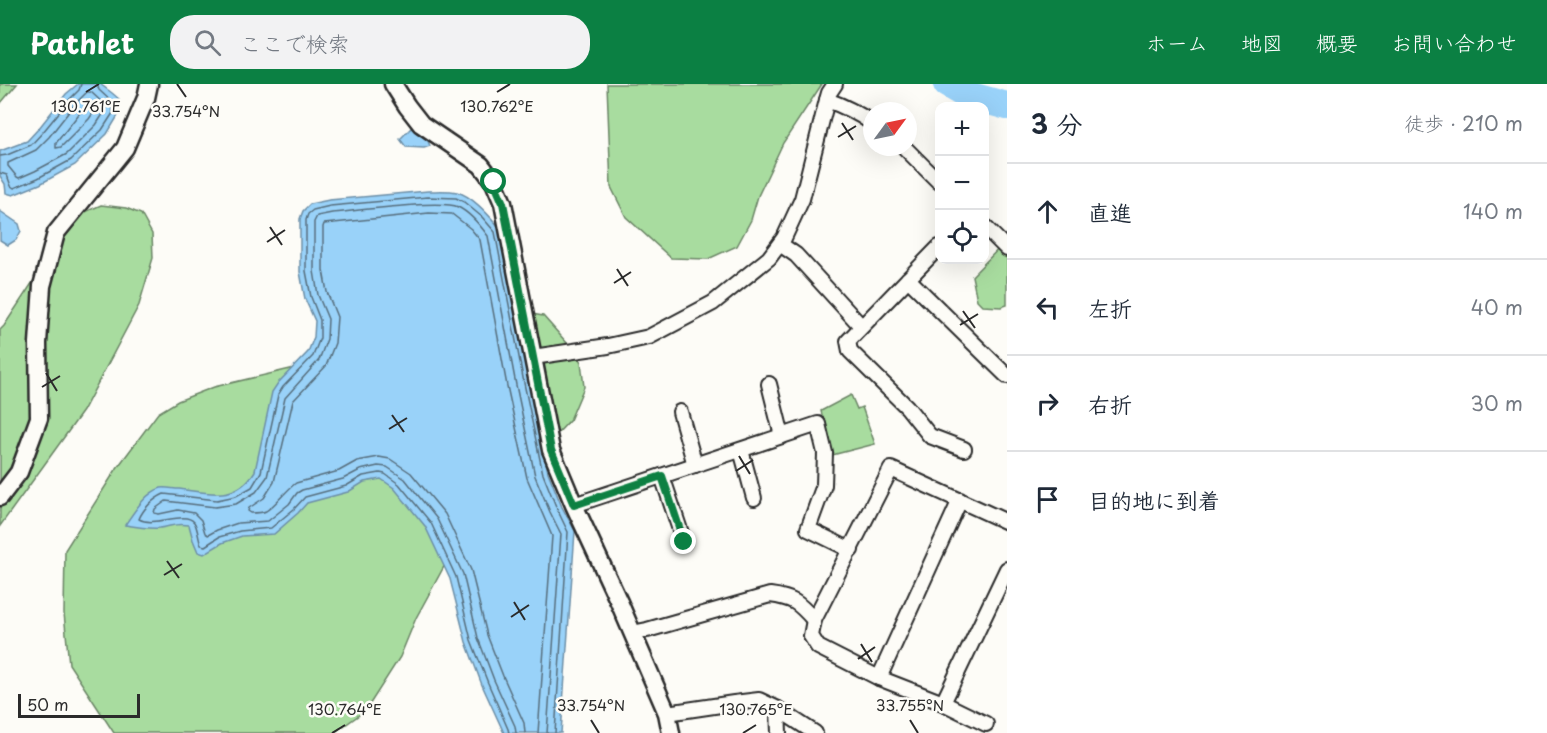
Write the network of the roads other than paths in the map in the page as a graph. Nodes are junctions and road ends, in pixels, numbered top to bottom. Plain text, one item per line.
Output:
1 (149, 84) edge
2 (393, 84) edge
3 (835, 84) edge
4 (827, 100) junction
5 (863, 117) edge
6 (913, 156) edge
7 (935, 178) edge
8 (989, 231) edge
9 (780, 244) junction
10 (1007, 249) edge
11 (935, 250) edge
12 (908, 279) junction
13 (861, 326) junction
14 (533, 357) junction
15 (1007, 376) edge
16 (769, 384) dead end
17 (680, 412) dead end
18 (782, 436) junction
19 (964, 449) dead end
20 (741, 450) junction
21 (695, 465) junction
22 (662, 476) junction
23 (0, 496) edge
24 (754, 498) dead end
25 (960, 500) junction
26 (574, 505) junction
27 (1007, 522) edge
28 (684, 542) dead end
29 (851, 550) junction
30 (1007, 570) edge
31 (814, 620) junction
32 (632, 633) junction
33 (879, 678) junction
34 (943, 703) junction
35 (778, 709) junction
36 (667, 713) junction
37 (986, 724) dead end
38 (671, 733) edge
39 (779, 733) edge
40 (814, 733) edge

1 - 23 street
2 - 14 street
3 - 4 street
4 - 5 street
4 - 9 street
6 - 7 street
8 - 10 street
9 - 13 street
9 - 14 street
11 - 12 street
12 - 13 street
12 - 15 street
13 - 19 street
14 - 26 street
16 - 18 street
17 - 21 street
18 - 20 street
18 - 29 street
20 - 21 street
20 - 24 street
21 - 22 street
22 - 26 street
22 - 28 street
25 - 27 street
25 - 29 street
25 - 33 street
26 - 32 street
29 - 31 street
30 - 34 street
31 - 32 street
31 - 33 street
32 - 36 street
33 - 34 street
34 - 37 street
35 - 36 street
35 - 39 street
35 - 40 street
36 - 38 street

